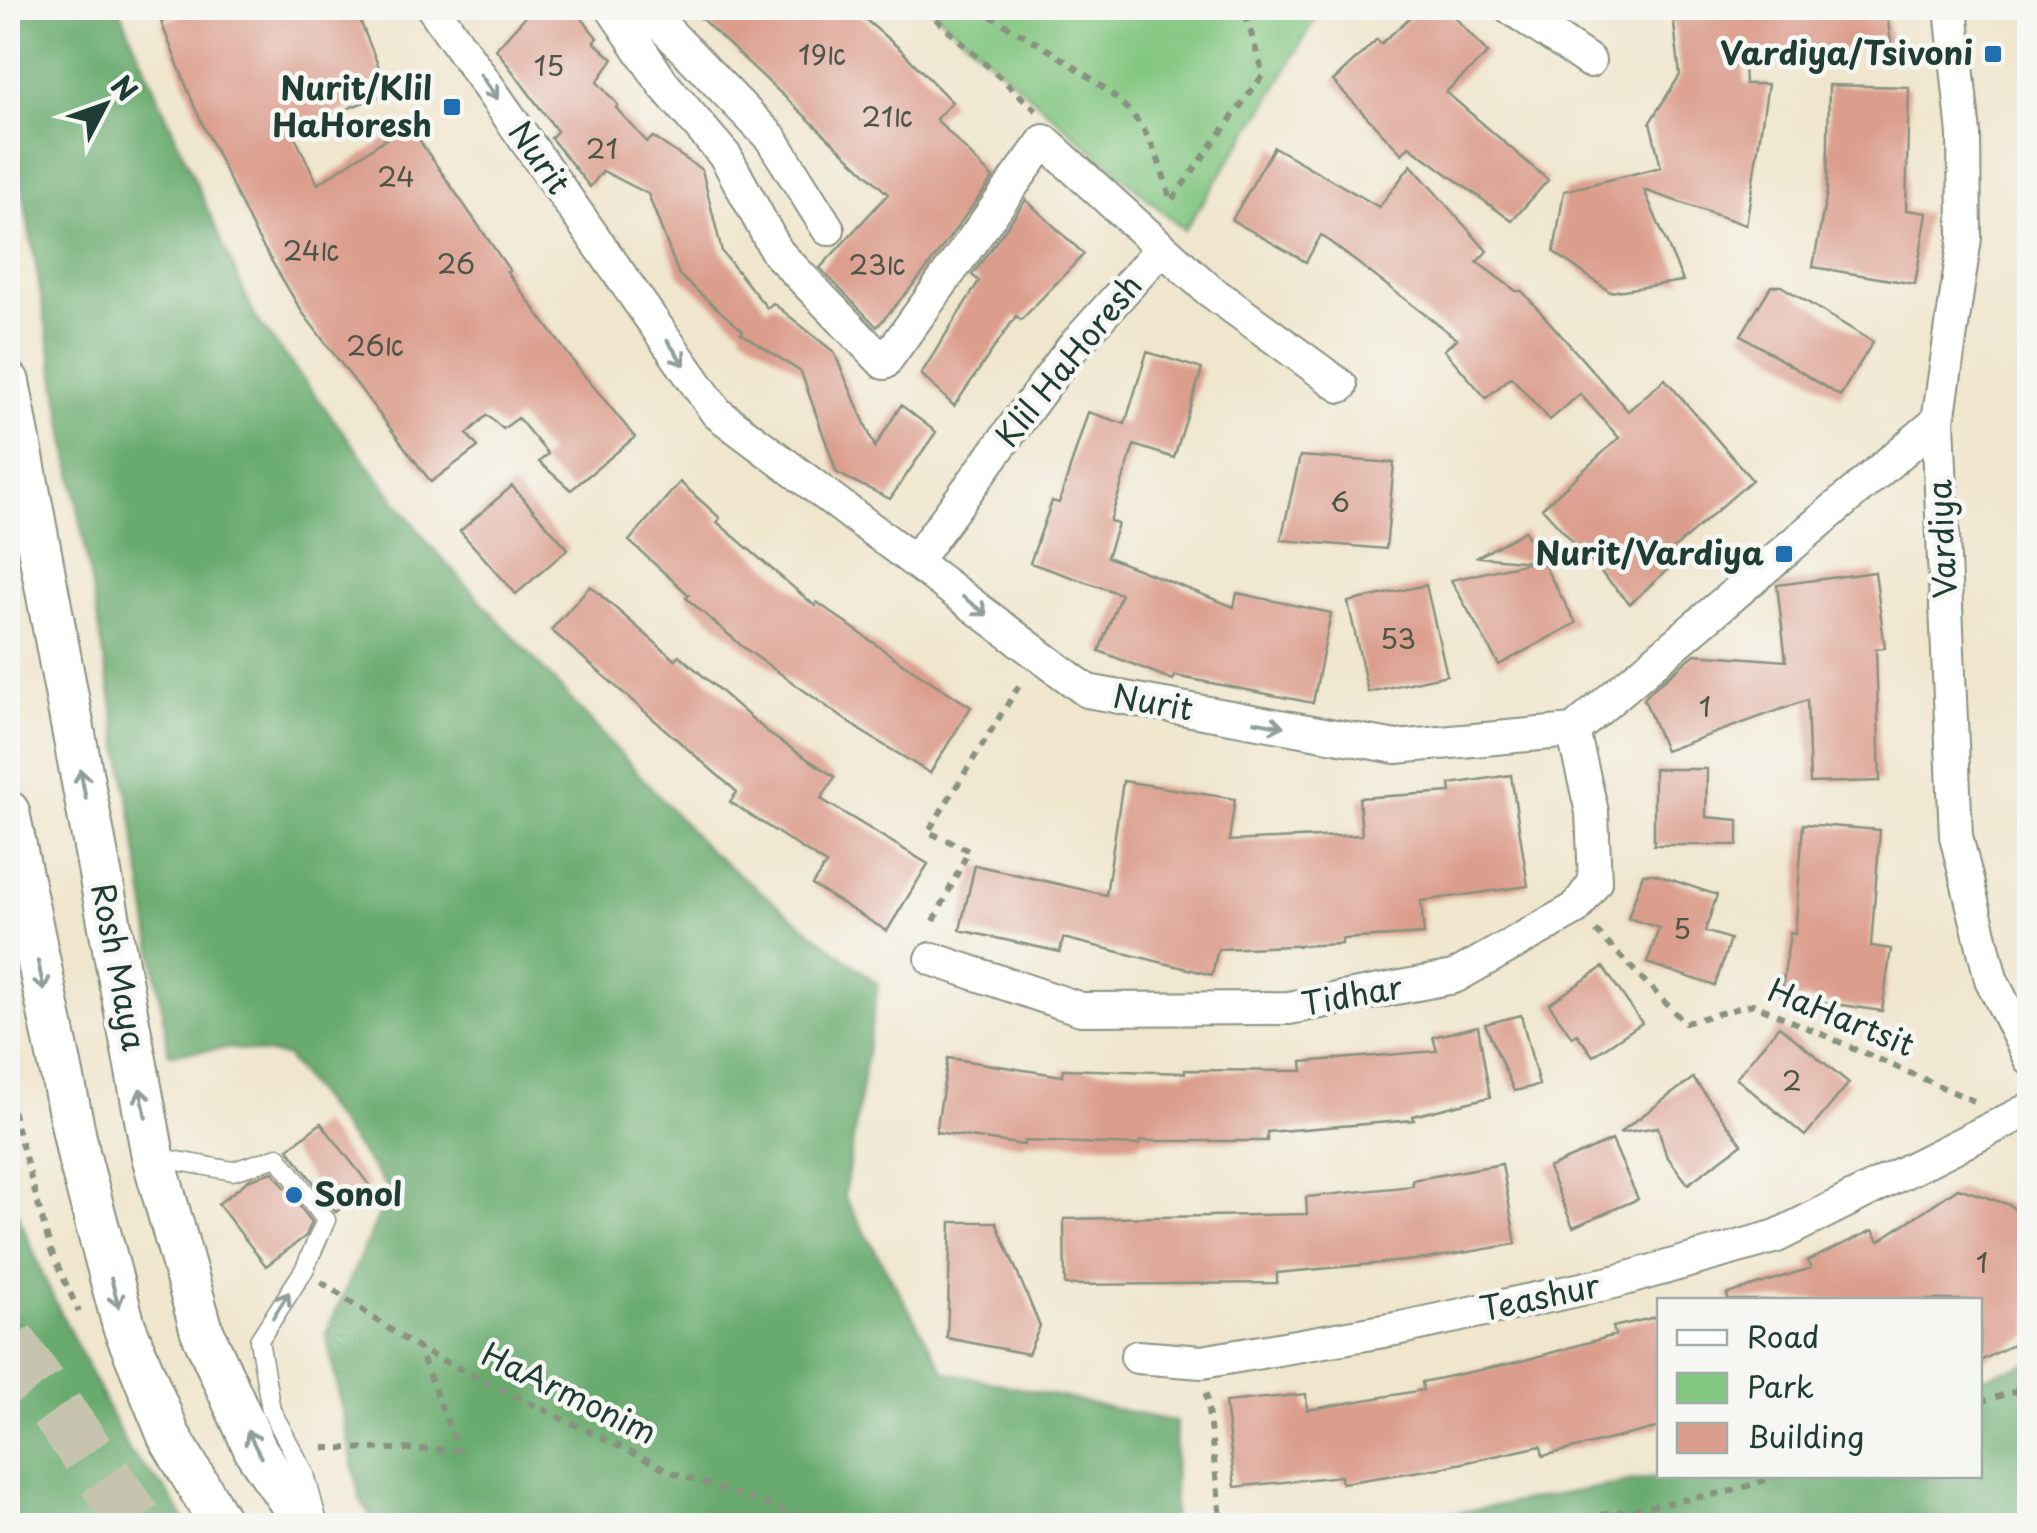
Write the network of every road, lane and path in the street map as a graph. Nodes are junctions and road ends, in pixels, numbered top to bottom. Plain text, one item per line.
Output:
1 (433, 8) edge
2 (612, 8) edge
3 (645, 8) edge
4 (976, 8) edge
5 (1244, 8) edge
6 (1511, 8) edge
7 (1951, 8) edge
8 (1589, 61) dead end
9 (828, 229) dead end
10 (1162, 248) junction
11 (8, 382) edge
12 (1341, 386) dead end
13 (1938, 421) junction
14 (916, 562) junction
15 (1039, 654) junction
16 (1573, 731) junction
17 (8, 812) edge
18 (1575, 909) junction
19 (934, 920) dead end
20 (932, 959) dead end
21 (2030, 1059) edge
22 (2020, 1113) edge
23 (153, 1156) junction
24 (304, 1270) junction
25 (418, 1349) junction
26 (1138, 1357) dead end
27 (1202, 1362) junction
28 (2030, 1386) edge
29 (1982, 1401) edge
30 (324, 1448) dead end
31 (1772, 1478) edge
32 (222, 1526) edge
33 (307, 1526) edge
34 (318, 1526) edge
35 (830, 1526) edge
36 (1222, 1526) edge
37 (1539, 1526) edge

1 -> 14 street, Nurit
2 - 10 street
3 - 9 street
4 - 5 path
6 - 8 street
7 - 13 street, Vardiya
10 - 12 street, Klil HaHoresh
10 - 14 street, Klil HaHoresh
23 -> 11 street, Rosh Maya
13 - 16 street
13 - 21 street, Vardiya
14 -> 15 street, Nurit
15 -> 16 street, Nurit
15 - 19 path
16 - 18 street
17 -> 32 street
18 - 20 street, Tidhar
18 - 22 path, HaHartsit
22 - 27 street, Teashur
23 - 24 lane
33 -> 23 street, Rosh Maya
24 - 25 path, HaArmonim
34 -> 24 lane
25 - 30 path
25 - 35 path, HaArmonim
26 - 27 street, Teashur
27 - 36 path
28 - 29 path
31 - 37 path

